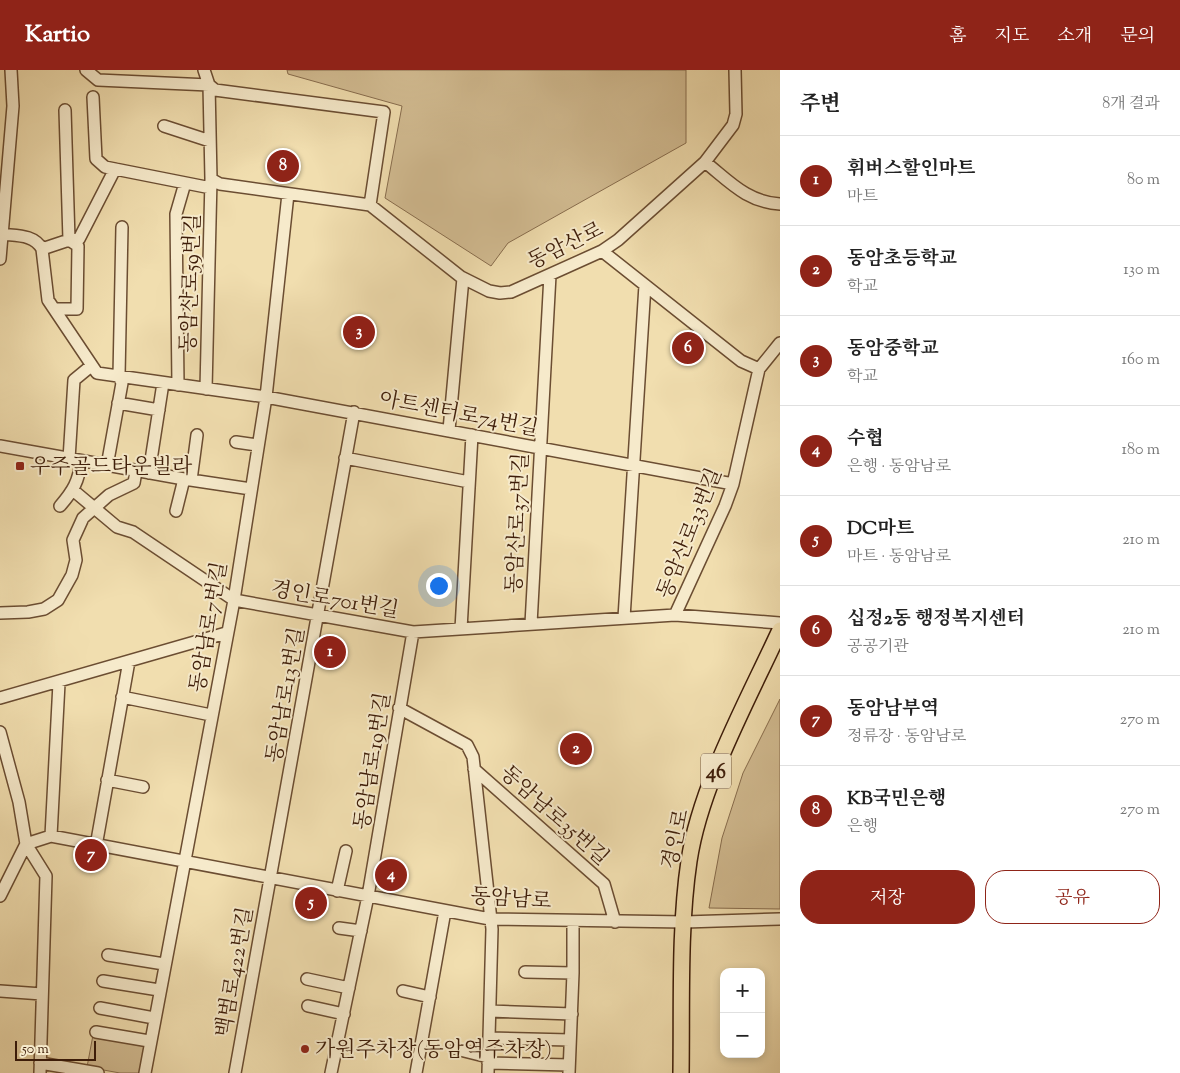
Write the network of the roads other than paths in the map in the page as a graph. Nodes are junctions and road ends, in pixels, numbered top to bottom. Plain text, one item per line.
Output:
1 (11, 70) edge
2 (86, 70) edge
3 (204, 70) edge
4 (735, 70) edge
5 (208, 86) junction
6 (93, 97) dead end
7 (65, 110) dead end
8 (164, 126) dead end
9 (210, 141) junction
10 (705, 162) junction
11 (115, 169) junction
12 (185, 183) junction
13 (211, 183) junction
14 (288, 194) junction
15 (780, 204) edge
16 (370, 205) junction
17 (122, 227) dead end
18 (1, 234) junction
19 (69, 240) junction
20 (42, 249) junction
21 (602, 252) junction
22 (0, 259) edge
23 (550, 275) junction
24 (462, 278) junction
25 (645, 285) junction
26 (54, 309) junction
27 (780, 343) edge
28 (91, 366) junction
29 (759, 369) junction
30 (119, 376) junction
31 (163, 382) junction
32 (178, 384) junction
33 (206, 389) junction
34 (266, 397) junction
35 (118, 403) junction
36 (159, 410) junction
37 (354, 412) junction
38 (449, 430) junction
39 (197, 435) dead end
40 (472, 435) junction
41 (236, 442) dead end
42 (257, 445) junction
43 (0, 446) edge
44 (540, 448) junction
45 (346, 458) junction
46 (75, 460) junction
47 (634, 465) junction
48 (107, 466) junction
49 (136, 471) junction
50 (149, 473) junction
51 (187, 480) junction
52 (469, 482) junction
53 (733, 484) junction
54 (251, 489) junction
55 (74, 491) junction
56 (60, 506) dead end
57 (95, 509) junction
58 (176, 511) dead end
59 (234, 600) junction
60 (0, 613) edge
61 (319, 614) junction
62 (675, 615) junction
63 (624, 618) junction
64 (780, 623) edge
65 (531, 624) junction
66 (461, 629) junction
67 (780, 630) edge
68 (413, 632) junction
69 (226, 633) junction
70 (129, 661) junction
71 (58, 683) junction
72 (0, 698) edge
73 (122, 698) junction
74 (399, 708) junction
75 (211, 715) junction
76 (0, 732) edge
77 (474, 769) junction
78 (107, 780) junction
79 (143, 787) dead end
80 (51, 836) junction
81 (26, 844) junction
82 (96, 846) junction
83 (346, 850) dead end
84 (183, 863) junction
85 (270, 878) junction
86 (337, 891) junction
87 (0, 896) edge
88 (368, 896) junction
89 (446, 911) junction
90 (490, 919) junction
91 (780, 919) edge
92 (573, 921) junction
93 (615, 922) junction
94 (684, 922) junction
95 (339, 928) dead end
96 (361, 931) junction
97 (108, 954) dead end
98 (164, 964) junction
99 (526, 972) dead end
100 (574, 974) junction
101 (307, 979) dead end
102 (103, 980) dead end
103 (349, 988) junction
104 (159, 990) junction
105 (0, 991) edge
106 (403, 991) dead end
107 (42, 994) junction
108 (430, 997) junction
109 (308, 1006) dead end
110 (100, 1008) dead end
111 (490, 1011) junction
112 (344, 1014) junction
113 (572, 1014) junction
114 (154, 1018) junction
115 (96, 1032) dead end
116 (489, 1038) junction
117 (570, 1040) junction
118 (150, 1042) junction
119 (456, 1049) dead end
120 (488, 1064) edge
121 (40, 1068) edge
122 (569, 1069) edge
123 (98, 1073) edge
124 (144, 1073) edge
125 (235, 1073) edge
126 (331, 1073) edge
127 (416, 1073) edge
128 (681, 1073) edge

1 - 18 street
2 - 5 street
3 - 5 street
4 - 10 street, 동암산로
5 - 9 street
5 - 16 street
6 - 11 street
7 - 19 street
8 - 9 street
9 - 13 street
10 - 15 street
10 - 21 street, 동암산로
11 - 12 street
11 - 19 street
12 - 13 street
12 - 32 street
13 - 14 street
13 - 33 street, 동암산로59번길
14 - 16 street
14 - 34 street, 동암남로7번길
16 - 24 street, 동암산로
17 - 30 street
18 - 20 street
18 - 22 street
19 - 20 street
19 - 26 street
20 - 26 street
21 - 23 street, 동암산로
21 - 25 street
23 - 24 street, 동암산로
23 - 44 street, 동암산로37번길
24 - 38 street
25 - 29 street
25 - 47 street
26 - 28 street
27 - 29 street
28 - 30 street, 아트센터로74번길
28 - 46 street
29 - 53 street, 동암산로33번길
30 - 31 street, 아트센터로74번길
30 - 35 street
31 - 32 street, 아트센터로74번길
31 - 36 street
32 - 33 street, 아트센터로74번길
33 - 34 street, 아트센터로74번길
34 - 37 street, 아트센터로74번길
34 - 42 street, 동암남로7번길
35 - 36 street
35 - 48 street
36 - 50 street
37 - 38 street, 아트센터로74번길
37 - 45 street, 동암남로13번길
38 - 40 street, 아트센터로74번길
39 - 51 street
40 - 44 street, 아트센터로74번길
40 - 52 street
41 - 42 street
42 - 54 street, 동암남로7번길
43 - 46 street
44 - 47 street, 아트센터로74번길
44 - 65 street, 동암산로37번길
45 - 52 street
45 - 61 street, 동암남로13번길
46 - 48 street
46 - 55 street
47 - 53 street, 아트센터로74번길
47 - 63 street
48 - 49 street
49 - 50 street
49 - 57 street
50 - 51 street
51 - 54 street
51 - 58 street
52 - 66 street
53 - 62 street, 동암산로33번길
54 - 59 street, 동암남로7번길
55 - 56 street
55 - 57 street, 경인로701번길
57 - 59 street, 경인로701번길
57 - 60 street
59 - 61 street, 경인로701번길
59 - 69 street, 동암남로7번길
61 - 68 street, 경인로701번길
61 - 85 street, 동암남로13번길
62 - 63 street, 경인로701번길
62 - 64 street, 경인로701번길
63 - 65 street, 경인로701번길
65 - 66 street, 경인로701번길
66 - 68 street, 경인로701번길
67 - 94 main road, 경인로 / 46
68 - 74 street, 동암남로19번길
69 - 70 street
69 - 75 street, 동암남로7번길
70 - 71 street
70 - 73 street
71 - 72 street
71 - 80 street
73 - 75 street
73 - 78 street
74 - 77 street
74 - 88 street, 동암남로19번길
75 - 84 street, 동암남로7번길
76 - 81 street
77 - 90 street
77 - 93 street, 동암남로35번길
78 - 79 street
78 - 82 street
80 - 81 street
80 - 82 street, 동암남로
81 - 87 street
81 - 107 street
82 - 84 street, 동암남로
83 - 86 street
84 - 85 street, 동암남로
84 - 98 street, 동암남로7번길
85 - 86 street, 동암남로
85 - 125 street, 백범로422번길
86 - 88 street, 동암남로
88 - 89 street, 동암남로
88 - 96 street, 동암남로19번길
89 - 90 street, 동암남로
89 - 108 street
90 - 92 street, 동암남로
90 - 111 street
91 - 94 street, 동암남로
92 - 93 street, 동암남로
92 - 100 street
93 - 94 street, 동암남로
94 - 128 main road, 경인로 / 46
95 - 96 street
96 - 103 street, 동암남로19번길
97 - 98 street
98 - 104 street, 동암남로7번길
99 - 100 street
100 - 113 street
101 - 103 street
102 - 104 street
103 - 112 street, 동암남로19번길
104 - 114 street, 동암남로7번길
105 - 107 street
106 - 108 street
107 - 121 street
108 - 127 street
109 - 112 street
110 - 114 street
111 - 113 street
111 - 116 street
112 - 126 street, 동암남로19번길
113 - 117 street
114 - 118 street, 동암남로7번길
115 - 118 street
116 - 117 street
116 - 120 street
117 - 122 street
118 - 124 street, 동암남로7번길
119 - 120 street
120 - 122 street
121 - 123 street

